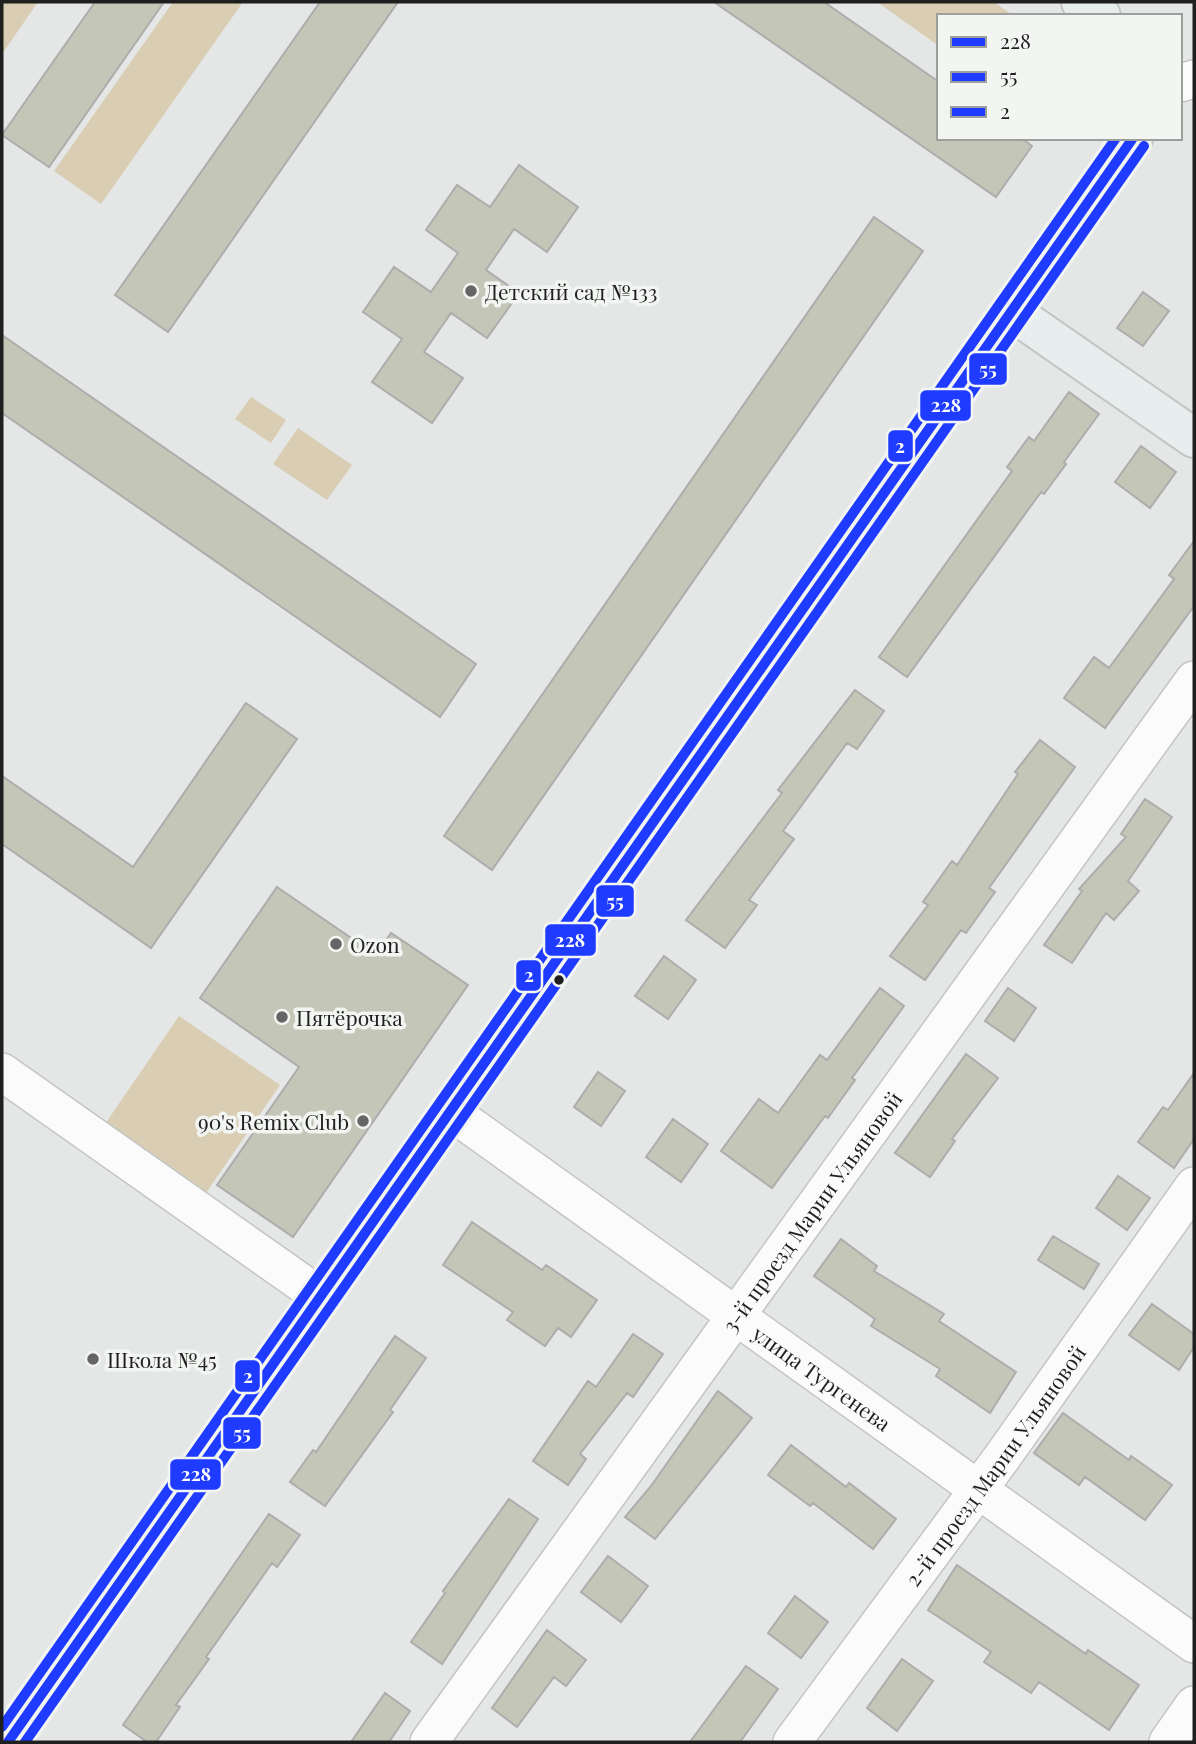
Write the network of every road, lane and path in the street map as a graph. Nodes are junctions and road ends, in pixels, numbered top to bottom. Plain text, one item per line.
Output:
1 (1081, 2) edge
2 (1098, 14) edge
3 (1132, 140) edge
4 (1011, 311) junction
5 (1194, 438) edge
6 (1194, 680) edge
7 (2, 1072) edge
8 (450, 1111) junction
9 (1194, 1186) edge
10 (320, 1296) junction
11 (736, 1316) junction
12 (978, 1489) junction
13 (1194, 1644) edge
14 (1194, 1705) edge
15 (8, 1742) edge
16 (429, 1742) edge
17 (792, 1742) edge
18 (1168, 1742) edge

1 - 2 main road
3 - 4 main road
4 - 5 main road
4 - 8 main road
6 - 11 street, 3-й проезд Марии Ульяновой
7 - 10 street
8 - 10 main road
8 - 11 street, улица Тургенева
9 - 12 street, 2-й проезд Марии Ульяновой
10 - 15 main road
11 - 12 street, улица Тургенева
11 - 16 street, 3-й проезд Марии Ульяновой
12 - 13 street, улица Тургенева
12 - 17 street, 2-й проезд Марии Ульяновой
14 - 18 street

